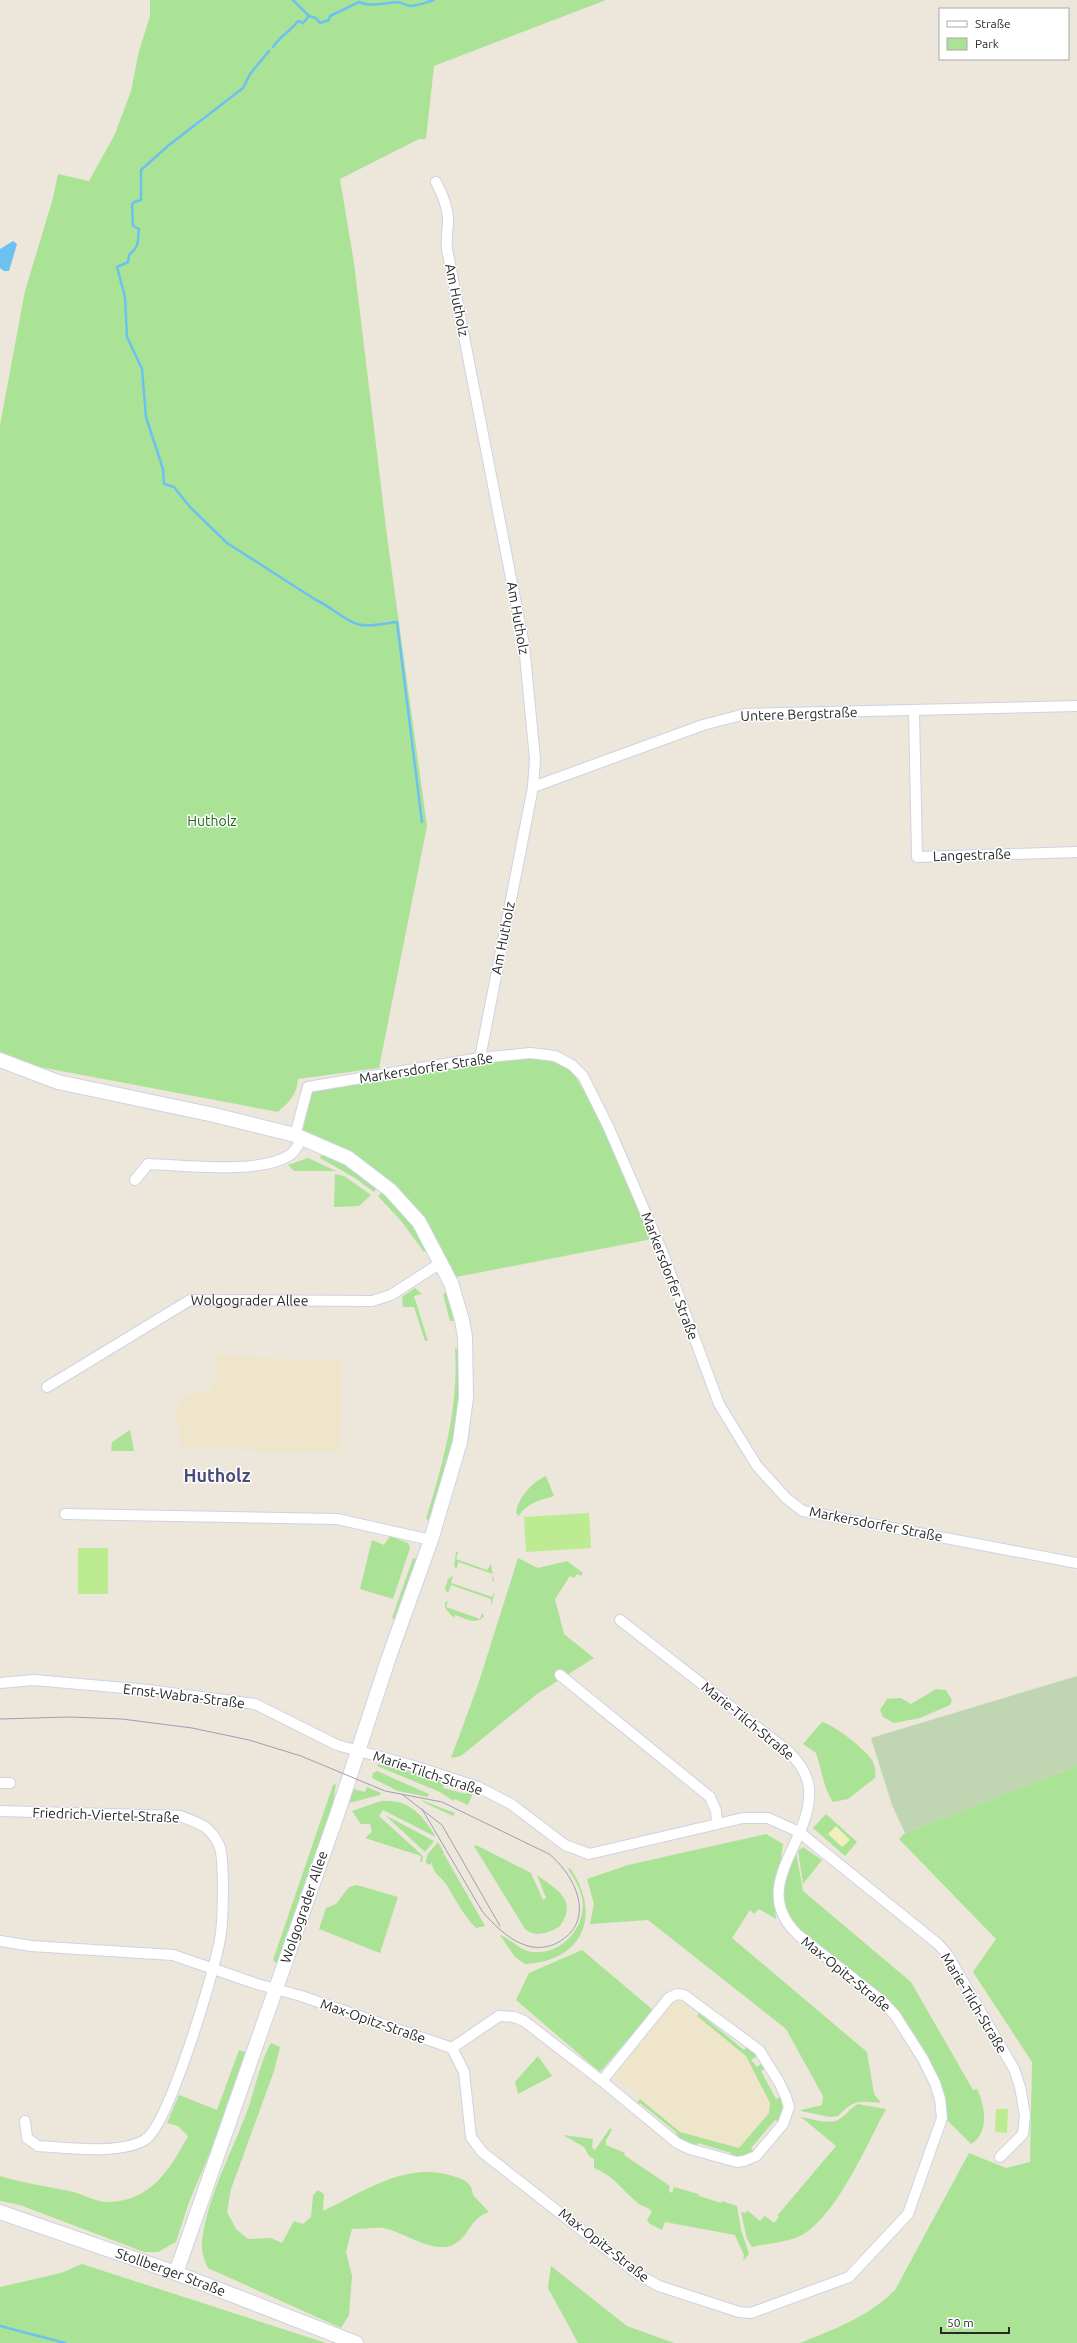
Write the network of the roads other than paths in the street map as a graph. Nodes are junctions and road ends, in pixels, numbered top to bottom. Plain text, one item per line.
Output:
1 (436, 182) dead end
2 (1077, 706) edge
3 (914, 711) junction
4 (533, 786) junction
5 (1077, 852) edge
6 (480, 1058) junction
7 (1, 1062) edge
8 (299, 1136) junction
9 (135, 1180) dead end
10 (442, 1262) junction
11 (47, 1387) dead end
12 (65, 1514) dead end
13 (431, 1540) junction
14 (1077, 1563) edge
15 (620, 1620) dead end
16 (560, 1675) dead end
17 (0, 1682) edge
18 (358, 1751) junction
19 (0, 1811) edge
20 (717, 1824) junction
21 (799, 1832) junction
22 (0, 1941) edge
23 (213, 1969) junction
24 (275, 1990) junction
25 (452, 2048) junction
26 (602, 2081) junction
27 (25, 2121) dead end
28 (1000, 2158) dead end
29 (0, 2212) edge
30 (176, 2273) junction
31 (356, 2343) edge

1 - 4 street, Am Hutholz
2 - 3 street, Untere Bergstraße
3 - 4 street, Untere Bergstraße
3 - 5 street, Langestraße
4 - 6 street, Am Hutholz
6 - 8 street, Markersdorfer Straße
6 - 14 street, Markersdorfer Straße
7 - 8 main road, Wolgograder Allee
8 - 9 street
8 - 10 main road, Wolgograder Allee
10 - 11 street, Wolgograder Allee
10 - 13 main road, Wolgograder Allee
12 - 13 street
13 - 18 main road, Wolgograder Allee
15 - 21 street, Marie-Tilch-Straße
16 - 20 street
17 - 18 street, Ernst-Wabra-Straße
18 - 20 street, Marie-Tilch-Straße
18 - 24 main road, Wolgograder Allee
19 - 23 street, Friedrich-Viertel-Straße
20 - 21 street, Marie-Tilch-Straße
21 - 25 street, Max-Opitz-Straße
21 - 28 street, Marie-Tilch-Straße
22 - 23 street
23 - 24 street
23 - 27 street, Friedrich-Viertel-Straße
24 - 25 street, Max-Opitz-Straße
24 - 30 main road, Wolgograder Allee
25 - 26 street
26 - 26 street
29 - 30 main road, Stollberger Straße
30 - 31 main road, Stollberger Straße

